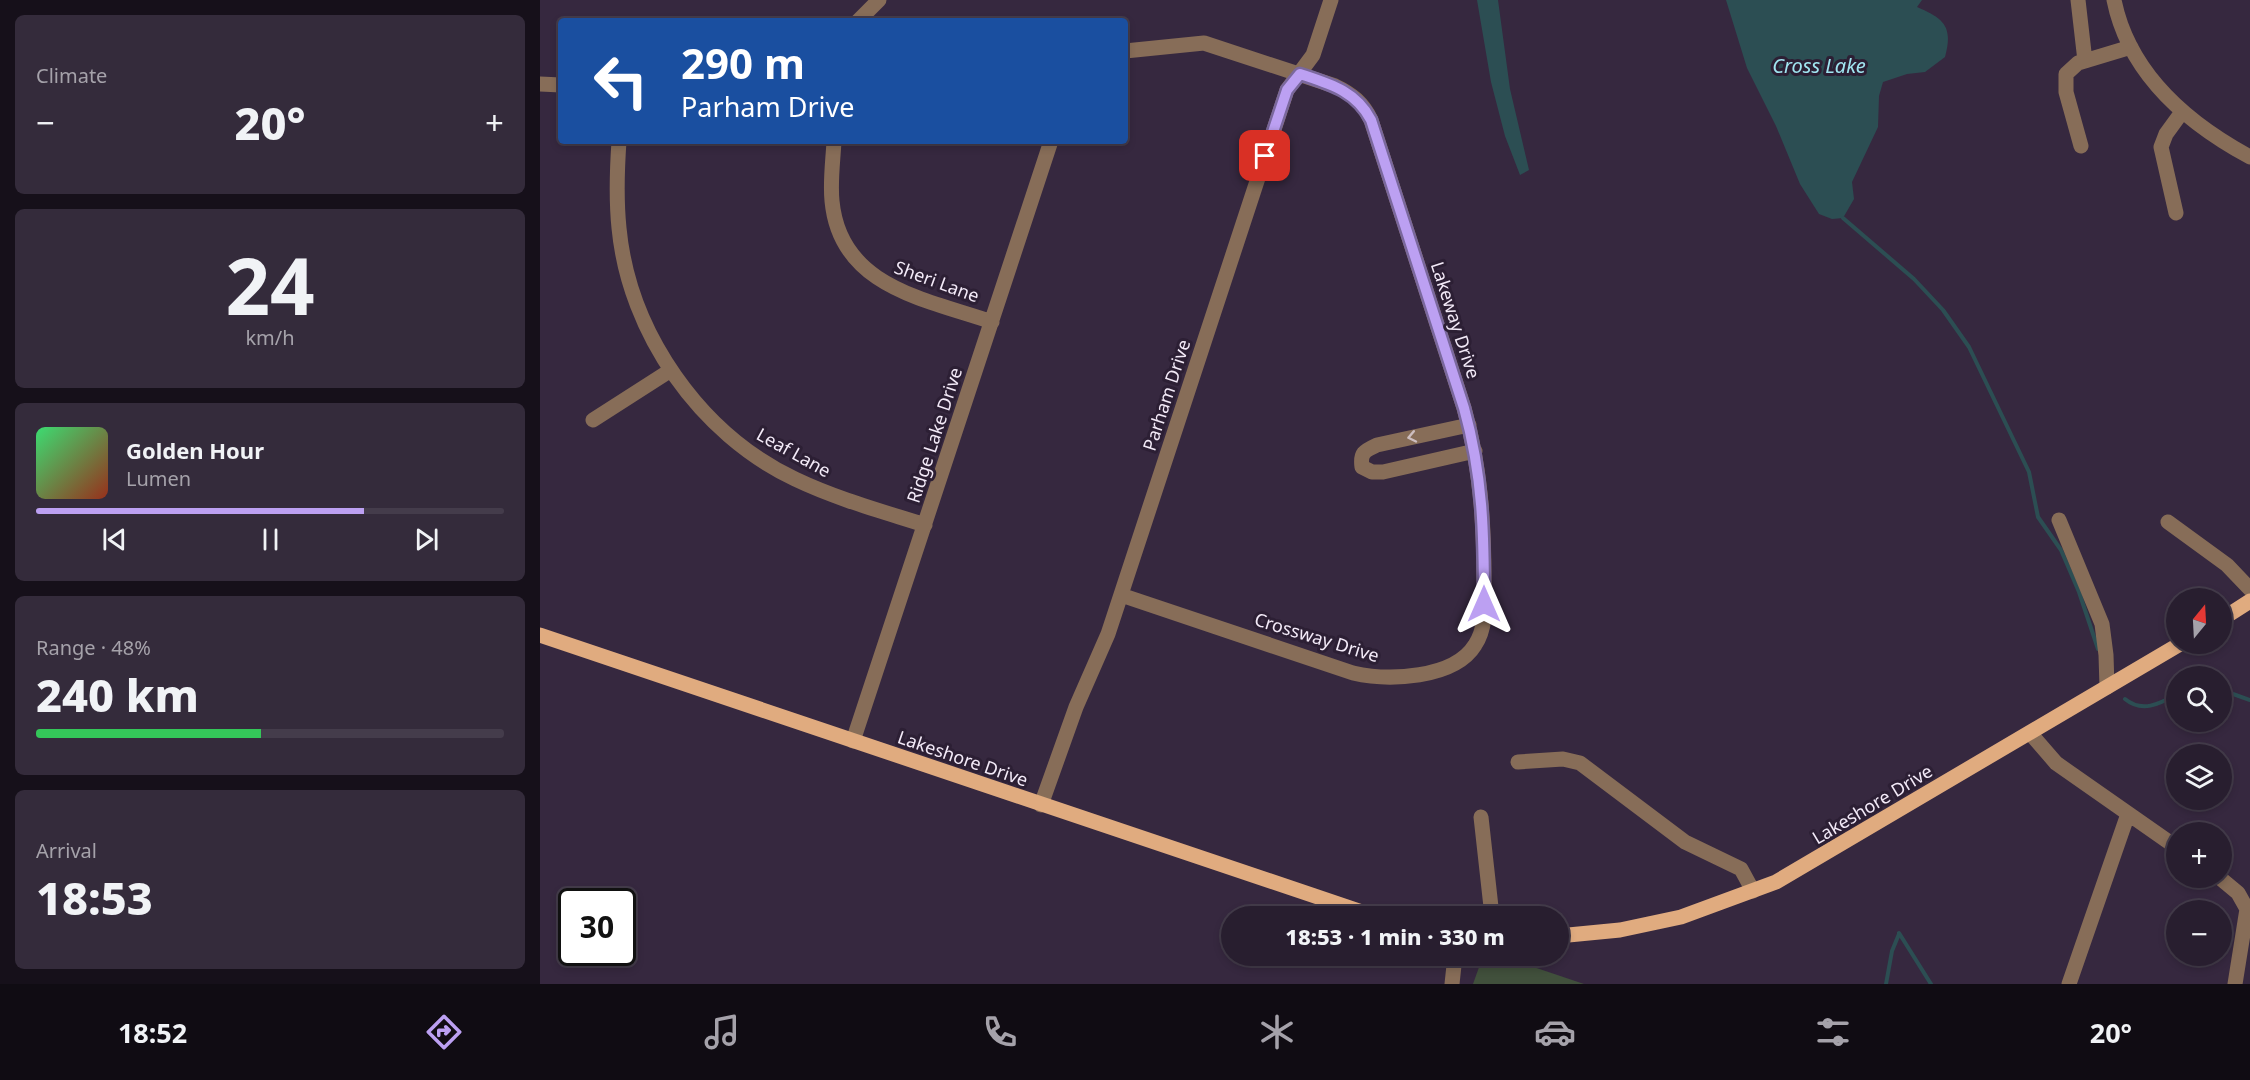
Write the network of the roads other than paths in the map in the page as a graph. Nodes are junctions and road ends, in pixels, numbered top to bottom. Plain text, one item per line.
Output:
1 (879, 0) edge
2 (1331, 0) edge
3 (2078, 0) edge
4 (2114, 0) edge
5 (861, 18) edge
6 (2131, 47) junction
7 (1128, 51) edge
8 (2085, 61) junction
9 (1300, 74) junction
10 (540, 84) edge
11 (558, 85) edge
12 (2182, 112) junction
13 (619, 144) edge
14 (834, 144) edge
15 (1050, 144) edge
16 (2081, 146) dead end
17 (2250, 157) edge
18 (2176, 213) dead end
19 (992, 322) junction
20 (671, 370) junction
21 (593, 420) dead end
22 (1469, 425) junction
23 (1475, 451) junction
24 (2060, 520) dead end
25 (2168, 522) dead end
26 (925, 525) junction
27 (2250, 589) edge
28 (1121, 595) junction
29 (2250, 601) edge
30 (2232, 613) edge
31 (1484, 624) joint
32 (540, 635) edge
33 (2166, 652) edge
34 (2107, 687) junction
35 (2030, 733) junction
36 (853, 741) junction
37 (1518, 762) dead end
38 (1041, 805) junction
39 (2128, 814) junction
40 (1481, 817) dead end
41 (2166, 841) edge
42 (2232, 888) edge
43 (1753, 891) junction
44 (1344, 906) edge
45 (1491, 906) edge
46 (1569, 935) edge
47 (1454, 966) edge
48 (1452, 984) edge
49 (2069, 984) edge
50 (2235, 984) edge

1 - 5 street
2 - 9 street, Parham Drive
3 - 8 street
4 - 6 street
6 - 8 street
6 - 12 street
7 - 9 street, Lakeway Drive
8 - 16 street
9 - 22 street, Lakeway Drive
9 - 28 street, Parham Drive
10 - 11 street
12 - 17 street
12 - 18 street
13 - 20 street, Leaf Lane
14 - 19 street, Sheri Lane
15 - 19 street, Ridge Lake Drive
19 - 26 street, Ridge Lake Drive
20 - 21 street
20 - 26 street, Leaf Lane
22 - 23 street, Lakeway Drive
22 -> 23 street
23 - 31 street, Lakeway Drive
24 - 34 street
25 - 27 street
26 - 36 street, Ridge Lake Drive
28 - 31 street, Crossway Drive
28 - 38 street, Parham Drive
29 - 30 main road
32 - 36 main road, Lakeshore Drive
33 - 34 main road, Lakeshore Drive
34 - 35 main road, Lakeshore Drive
35 - 39 street
35 - 43 main road, Lakeshore Drive
36 - 38 main road, Lakeshore Drive
37 - 43 street
38 - 44 main road, Lakeshore Drive
39 - 41 street
39 - 49 street
40 - 45 street
42 - 50 street
43 - 46 main road, Lakeshore Drive
47 - 48 street

